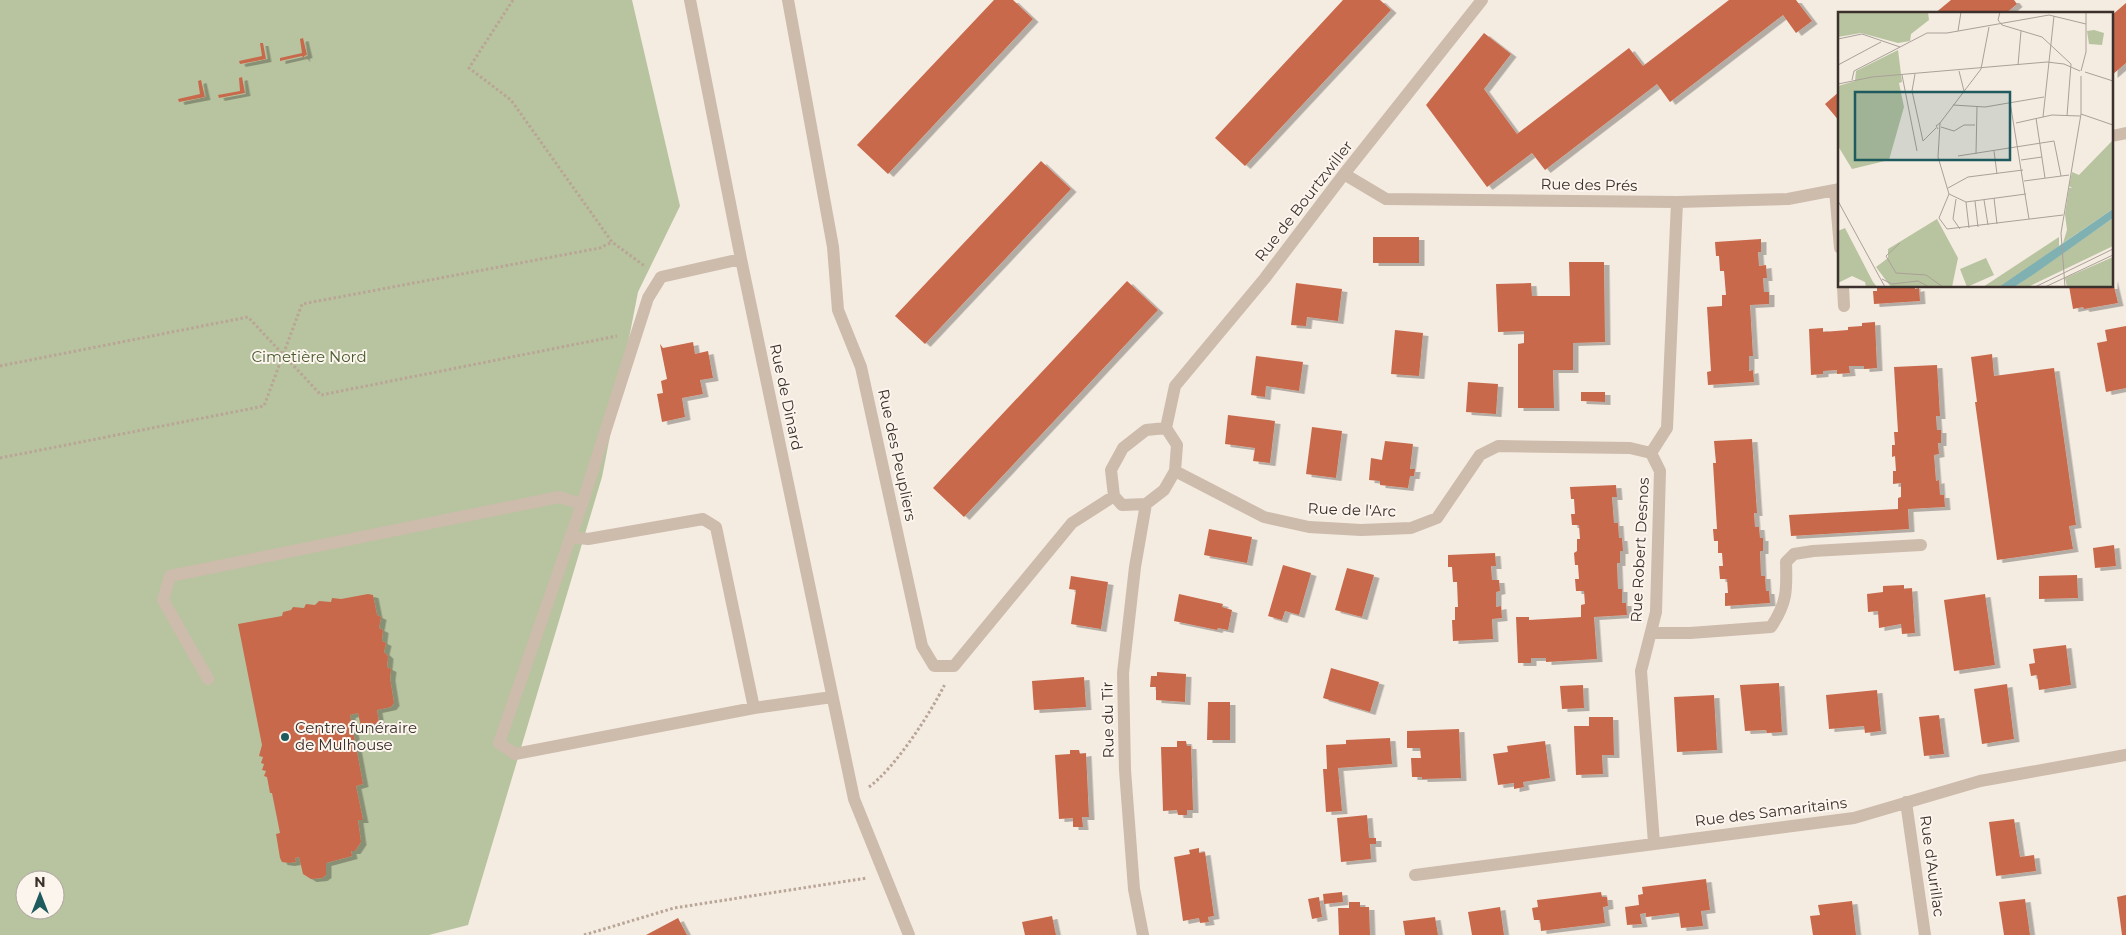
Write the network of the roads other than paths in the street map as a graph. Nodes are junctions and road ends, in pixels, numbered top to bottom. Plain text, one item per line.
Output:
1 (690, 0) edge
2 (788, 0) edge
3 (1482, 0) edge
4 (1344, 174) junction
5 (1838, 189) edge
6 (1677, 202) junction
7 (741, 259) junction
8 (1843, 288) edge
9 (1844, 306) dead end
10 (1166, 428) junction
11 (1651, 453) junction
12 (1175, 471) junction
13 (1114, 496) junction
14 (582, 504) junction
15 (1146, 504) junction
16 (570, 537) junction
17 (1921, 545) dead end
18 (1652, 633) junction
19 (208, 679) dead end
20 (832, 696) junction
21 (754, 708) junction
22 (2126, 755) edge
23 (1906, 802) junction
24 (1654, 843) junction
25 (1415, 875) dead end
26 (909, 935) edge
27 (1143, 935) edge
28 (1926, 935) edge

1 - 7 street, Rue de Dinard
2 - 13 street, Rue des Peupliers
3 - 4 street, Rue de Bourtzwiller
4 - 6 street, Rue des Prés
4 - 10 street, Rue de Bourtzwiller
5 - 6 street, Rue des Prés
6 - 11 street
7 - 14 street
7 - 20 street, Rue de Dinard
8 - 9 street
10 - 12 street
10 - 13 street
11 - 12 street, Rue de l'Arc
11 - 18 street, Rue Robert Desnos
12 - 15 street
13 - 15 street
14 - 16 street
14 - 19 street
15 - 27 street, Rue du Tir
16 - 21 street
16 - 21 street
17 - 18 street
18 - 24 street, Rue Robert Desnos
20 - 21 street
20 - 26 street, Rue de Dinard
22 - 23 street, Rue des Samaritains
23 - 24 street, Rue des Samaritains
23 - 28 street, Rue d'Aurillac
24 - 25 street, Rue des Samaritains

